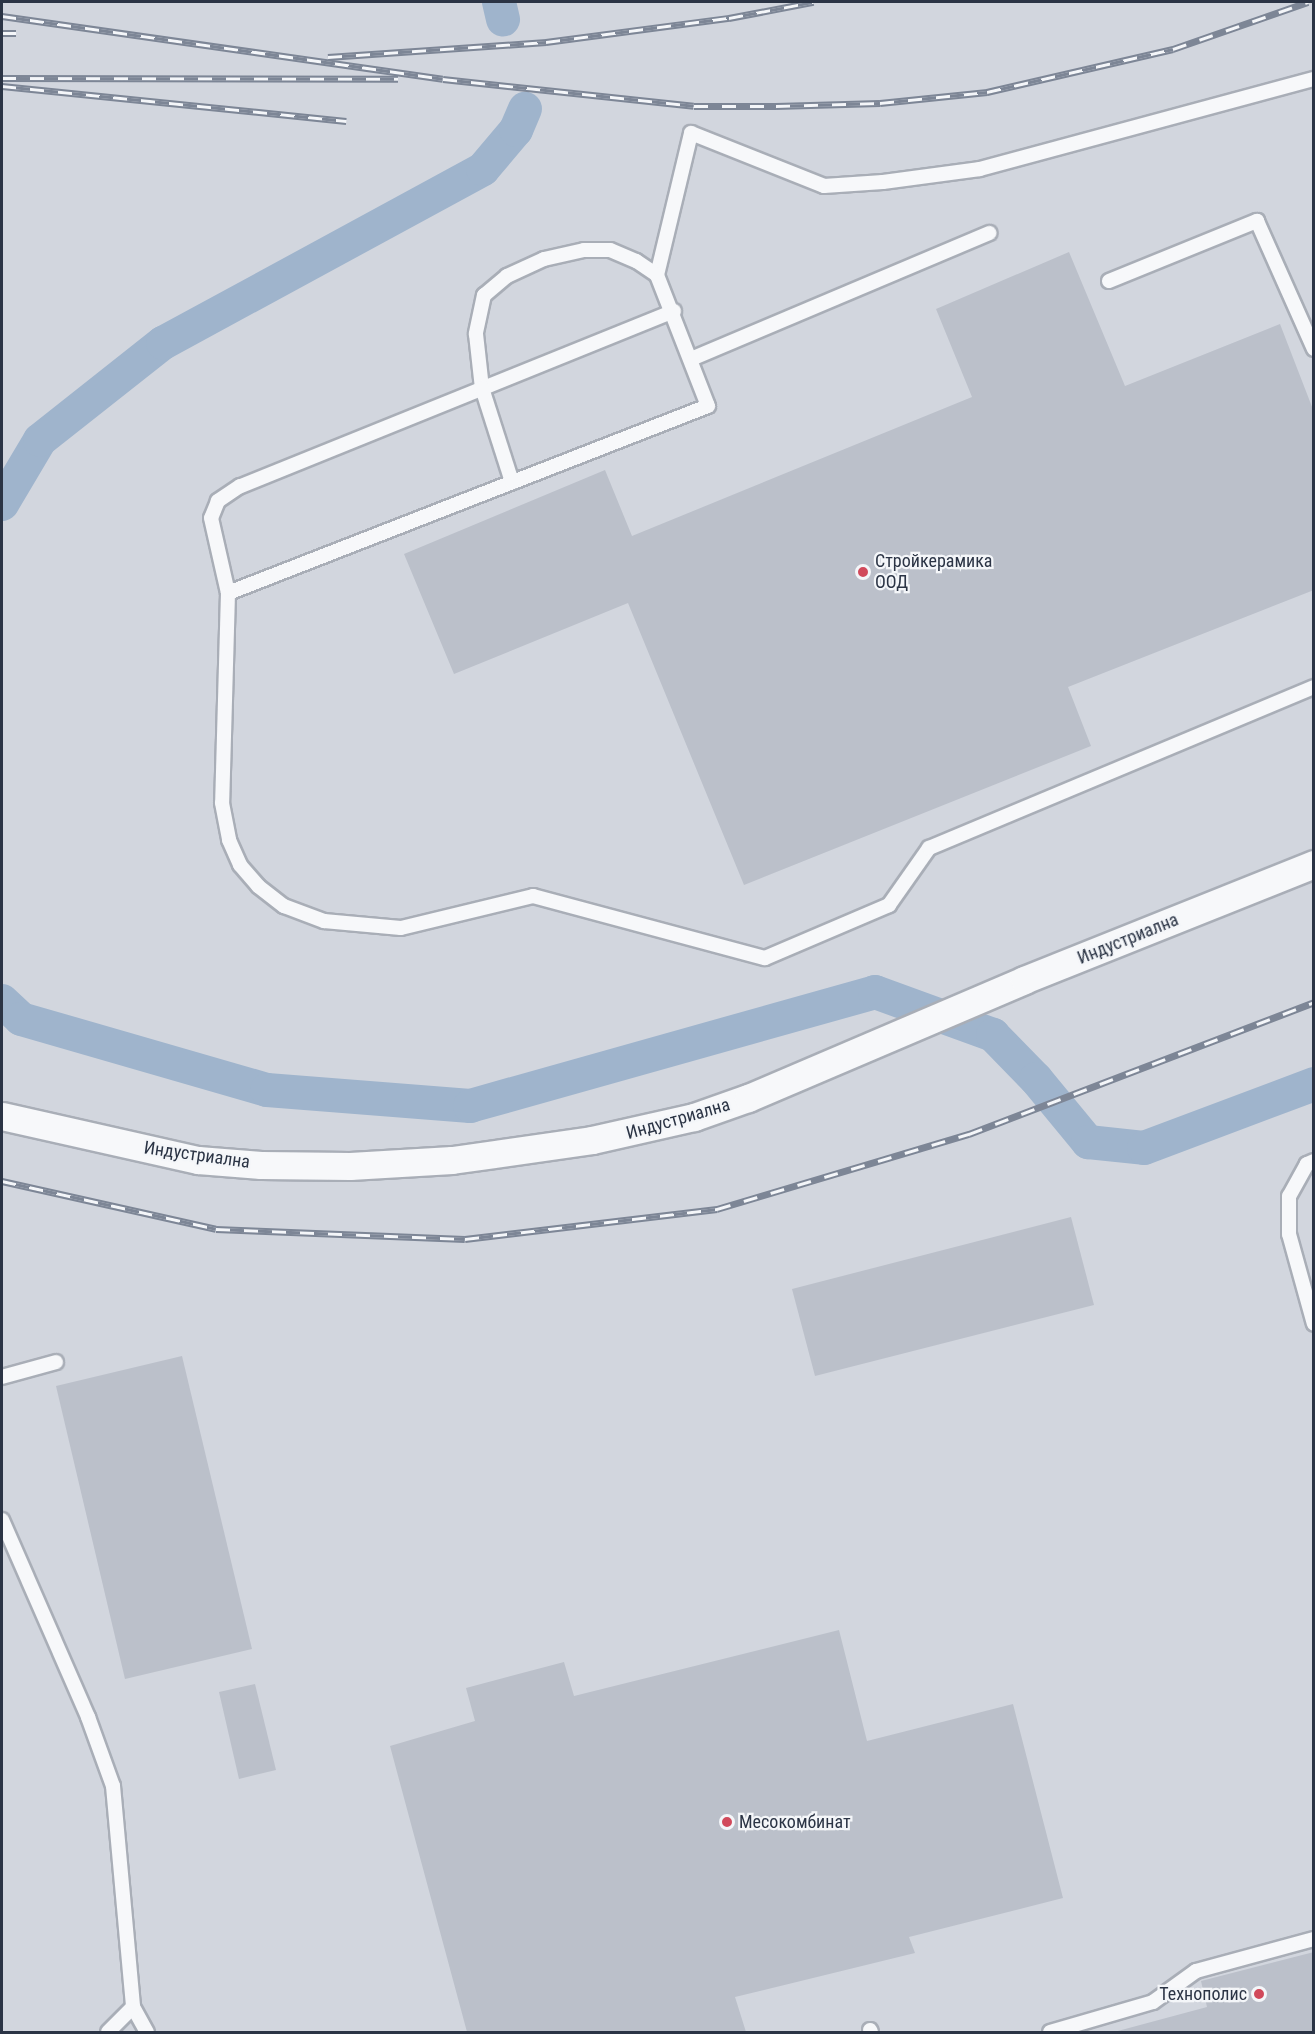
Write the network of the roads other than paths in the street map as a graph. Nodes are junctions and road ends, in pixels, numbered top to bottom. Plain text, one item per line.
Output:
1 (1314, 79) edge
2 (990, 233) dead end
3 (657, 275) junction
4 (1109, 281) dead end
5 (674, 311) junction
6 (1314, 349) edge
7 (691, 359) junction
8 (482, 388) junction
9 (512, 482) junction
10 (228, 593) junction
11 (1314, 687) edge
12 (1314, 864) edge
13 (2, 1116) edge
14 (1314, 1161) edge
15 (1314, 1324) edge
16 (56, 1362) dead end
17 (2, 1377) edge
18 (2, 1520) edge
19 (1314, 1939) edge
20 (133, 2007) junction
21 (108, 2032) edge
22 (147, 2032) edge
23 (1050, 2032) edge

1 - 3 lane
2 - 7 lane
3 - 5 lane
3 - 8 lane
4 - 6 lane
5 - 7 lane
5 - 8 lane
7 - 9 lane
8 - 9 lane
8 - 10 lane
9 - 10 lane
10 - 11 lane
12 - 13 street, Индустриална
14 - 15 lane
16 - 17 lane
18 - 20 lane
19 - 23 lane
20 - 21 lane
20 - 22 lane

